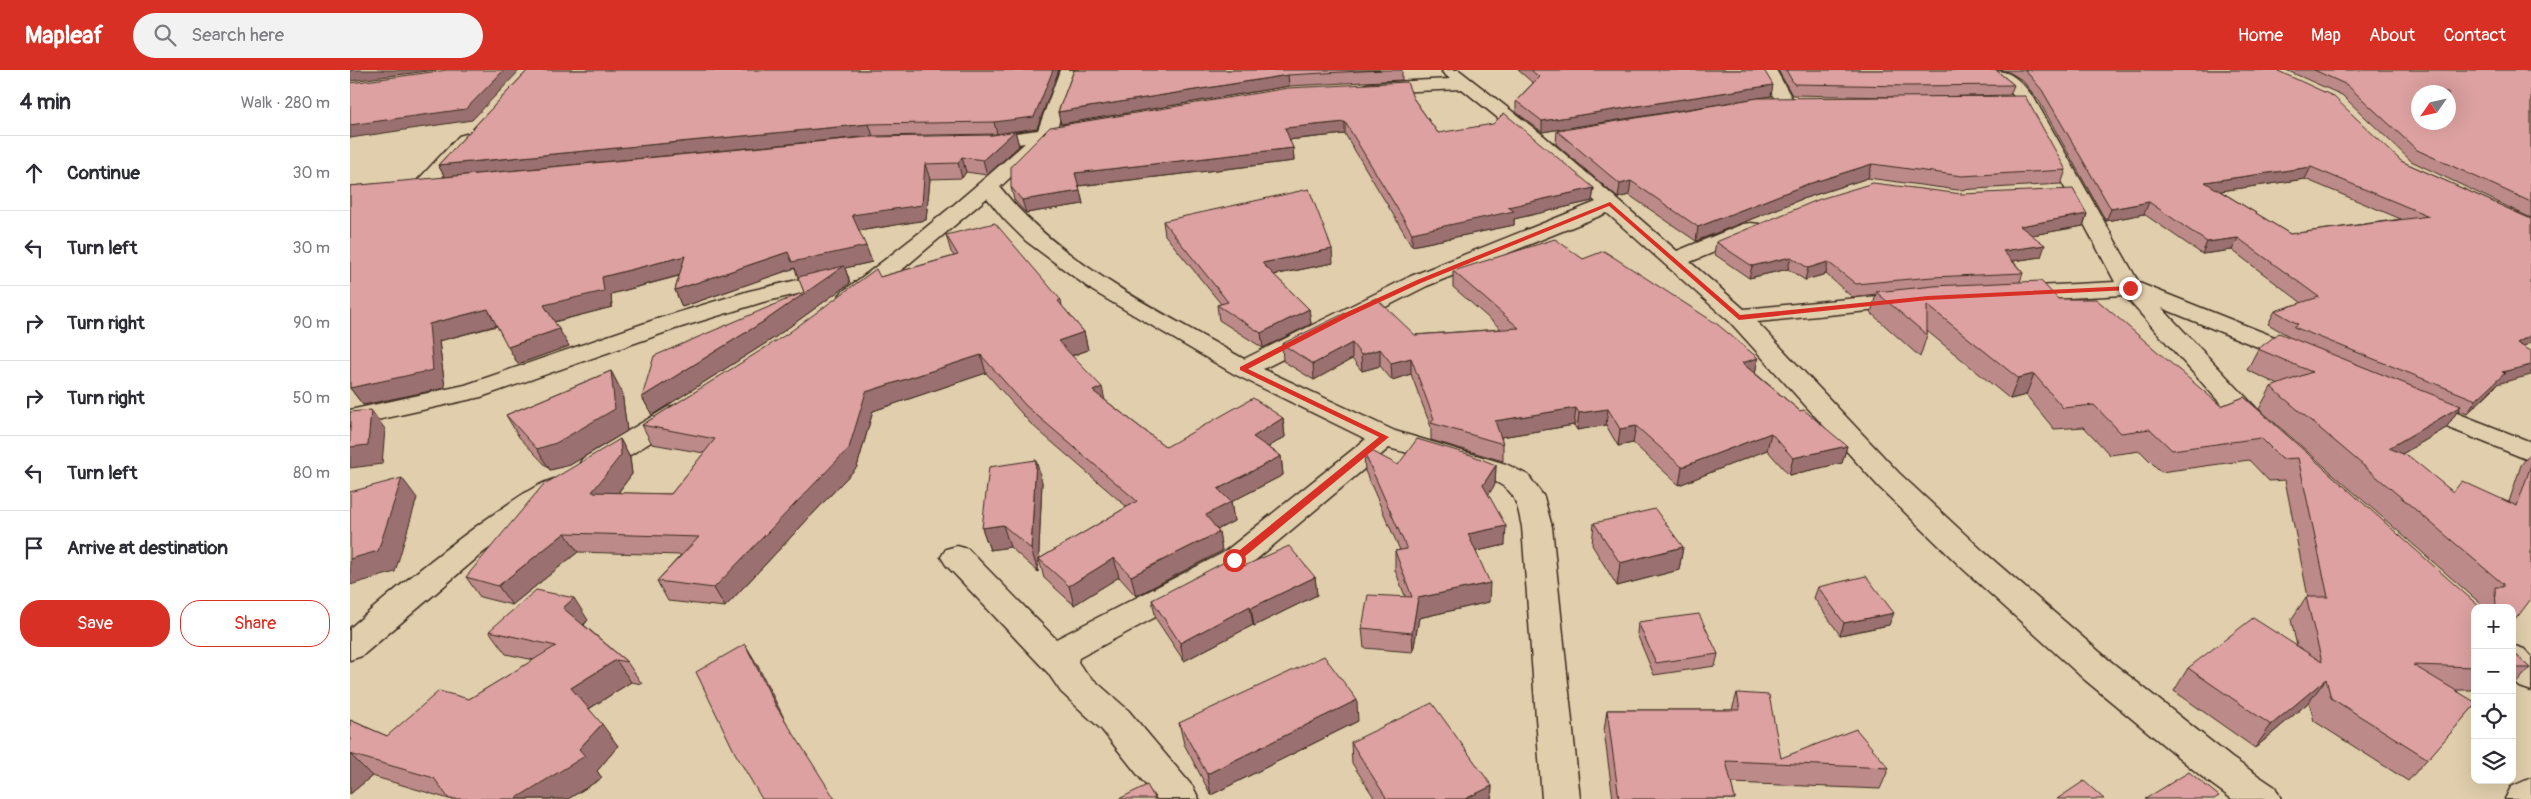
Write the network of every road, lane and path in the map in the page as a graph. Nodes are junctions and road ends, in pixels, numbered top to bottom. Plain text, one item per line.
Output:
1 (1069, 70) edge
2 (1767, 70) edge
3 (1992, 70) edge
4 (1456, 77) edge
5 (1359, 88) edge
6 (1762, 104) edge
7 (1093, 127) edge
8 (477, 128) edge
9 (1045, 135) junction
10 (961, 144) edge
11 (451, 184) edge
12 (989, 186) junction
13 (1610, 204) junction
14 (1765, 224) edge
15 (1676, 260) junction
16 (896, 264) junction
17 (2130, 288) junction
18 (1995, 295) edge
19 (1928, 298) edge
20 (832, 310) edge
21 (1739, 317) junction
22 (2320, 365) edge
23 (1242, 369) junction
24 (2393, 396) edge
25 (701, 398) edge
26 (350, 418) edge
27 (1385, 437) junction
28 (2283, 447) edge
29 (2531, 452) edge
30 (958, 557) dead end
31 (350, 647) edge
32 (2516, 662) edge
33 (1060, 664) junction
34 (2531, 677) edge
35 (2531, 794) edge
36 (1180, 799) edge
37 (1561, 799) edge
38 (2262, 799) edge
39 (2524, 799) edge

1 - 9 street
2 - 6 street
3 - 17 street
4 - 5 street
4 - 13 street
7 - 9 street
8 - 11 street
9 - 10 street
9 - 12 street
12 - 16 street
12 - 23 street
13 - 15 street
13 - 23 street
14 - 15 street
15 - 21 street
16 - 20 street
16 - 26 street
17 - 18 street
17 - 22 street
17 - 28 street
19 - 21 street
21 - 38 street
23 - 27 street
24 - 29 street
25 - 31 street
27 - 33 street
27 - 37 street
30 - 33 street
32 - 34 street
33 - 36 street
35 - 39 street

